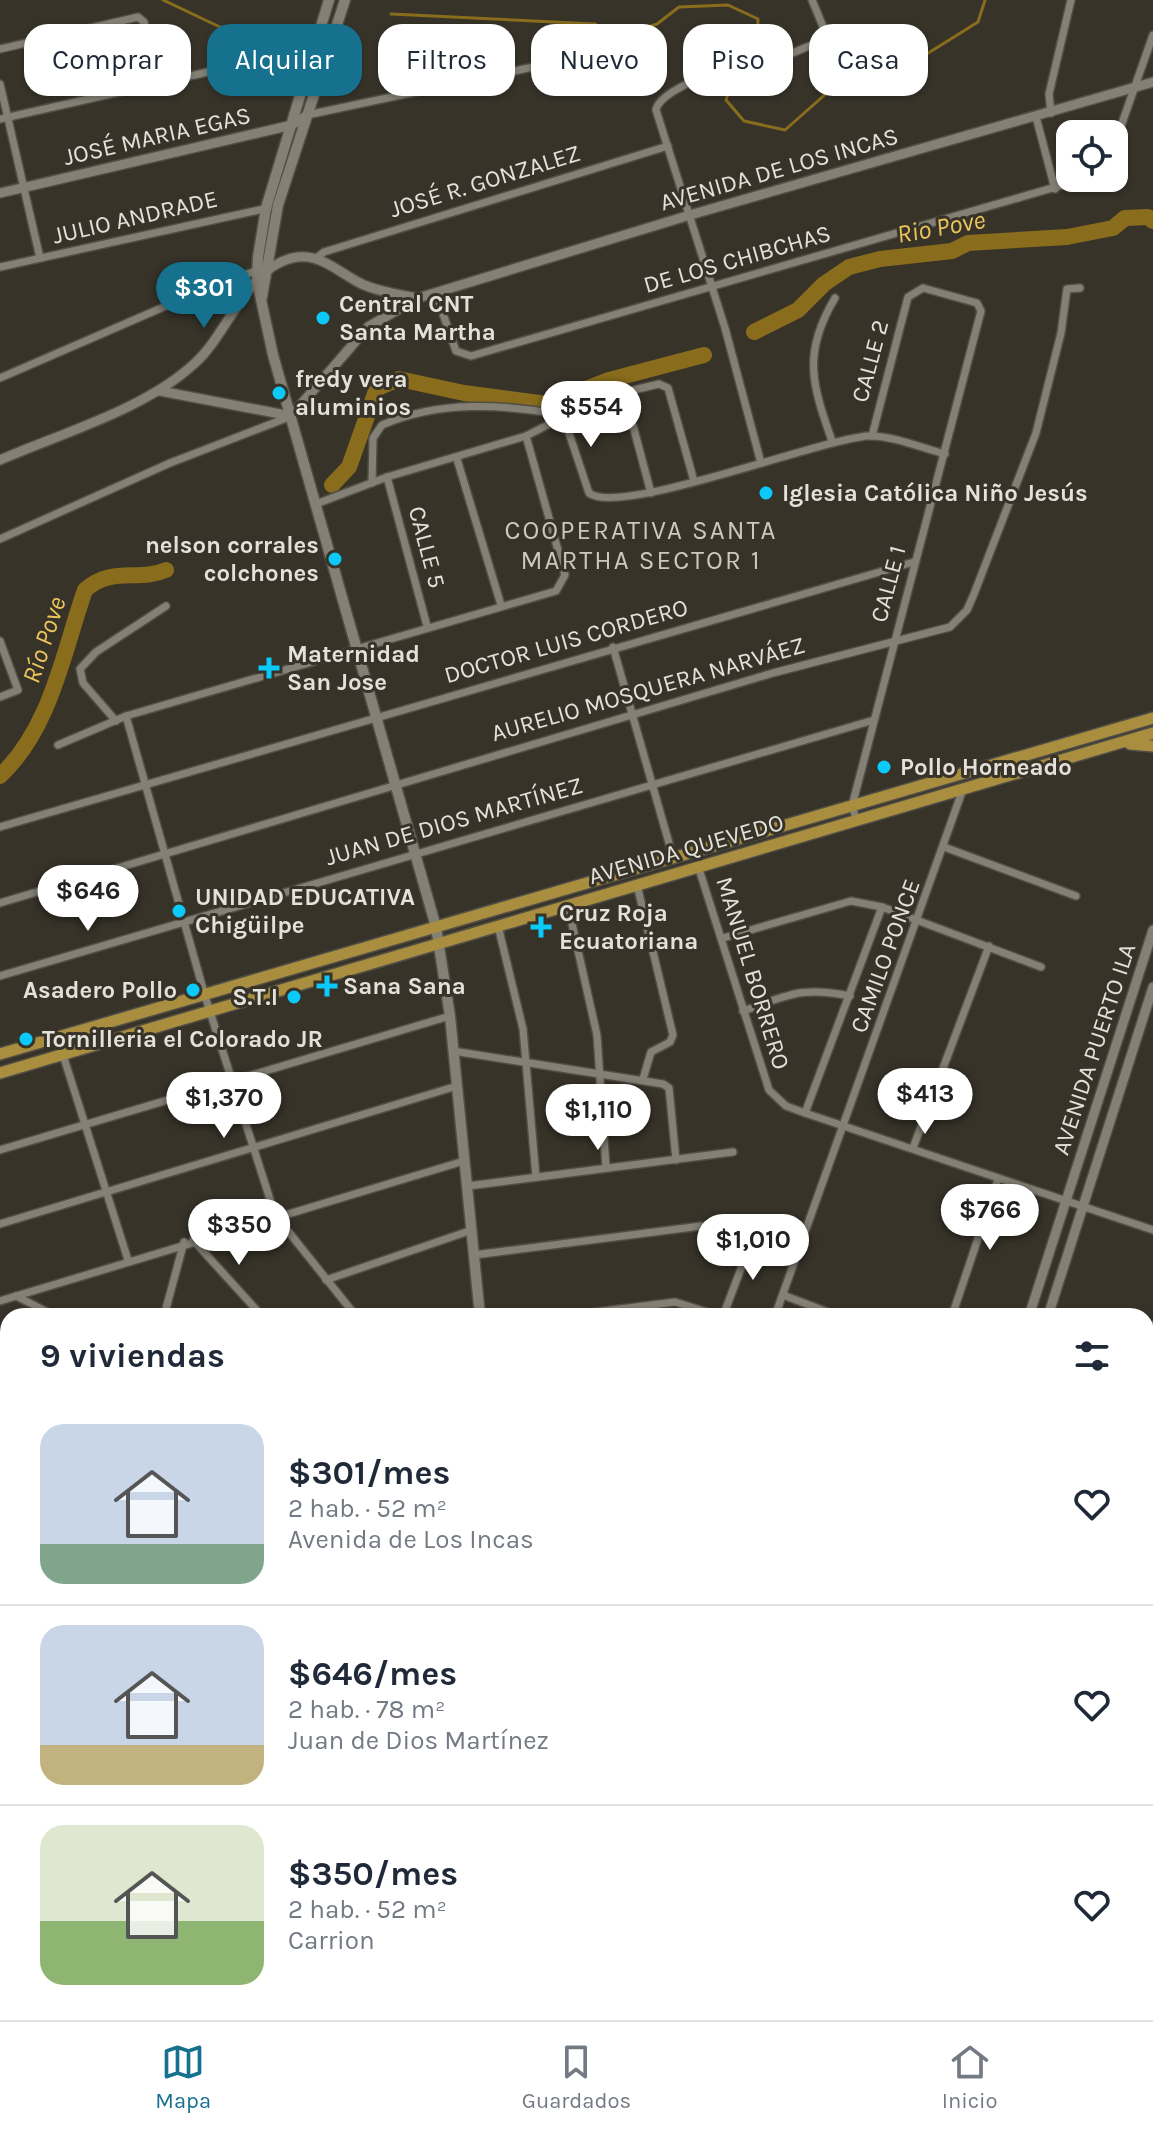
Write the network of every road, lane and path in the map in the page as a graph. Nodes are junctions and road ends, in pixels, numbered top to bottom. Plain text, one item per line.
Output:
1 (329, 0) edge
2 (345, 0) edge
3 (812, 0) edge
4 (1071, 0) edge
5 (108, 24) edge
6 (144, 24) edge
7 (322, 24) edge
8 (1153, 35) edge
9 (24, 43) edge
10 (0, 49) edge
11 (793, 53) edge
12 (531, 68) edge
13 (1153, 82) edge
14 (0, 84) edge
15 (683, 86) edge
16 (1135, 88) junction
17 (99, 96) edge
18 (300, 96) edge
19 (1051, 113) junction
20 (307, 115) junction
21 (1036, 117) junction
22 (4, 118) edge
23 (1123, 120) edge
24 (292, 125) junction
25 (668, 146) junction
26 (24, 187) junction
27 (1055, 189) joint
28 (0, 193) edge
29 (278, 205) junction
30 (266, 208) junction
31 (690, 215) junction
32 (40, 258) junction
33 (315, 259) junction
34 (0, 267) edge
35 (262, 273) junction
36 (712, 287) junction
37 (1080, 288) dead end
38 (436, 294) junction
39 (908, 297) joint
40 (418, 298) junction
41 (835, 298) dead end
42 (0, 378) edge
43 (160, 391) junction
44 (624, 392) junction
45 (563, 415) junction
46 (291, 416) junction
47 (526, 436) junction
48 (872, 436) junction
49 (832, 441) junction
50 (945, 454) junction
51 (457, 459) junction
52 (0, 460) edge
53 (761, 463) junction
54 (387, 477) junction
55 (694, 481) junction
56 (372, 483) junction
57 (651, 493) junction
58 (315, 500) junction
59 (0, 539) edge
60 (914, 562) junction
61 (501, 605) junction
62 (166, 606) dead end
63 (427, 626) junction
64 (894, 640) junction
65 (0, 641) edge
66 (358, 646) junction
67 (613, 647) junction
68 (0, 697) edge
69 (126, 716) junction
70 (377, 717) junction
71 (631, 717) junction
72 (1153, 718) edge
73 (874, 720) junction
74 (116, 721) junction
75 (1153, 733) edge
76 (1117, 744) junction
77 (58, 745) dead end
78 (1153, 746) edge
79 (395, 783) junction
80 (147, 785) junction
81 (652, 785) junction
82 (963, 789) junction
83 (852, 806) junction
84 (857, 821) junction
85 (0, 827) edge
86 (944, 847) junction
87 (165, 853) junction
88 (417, 853) junction
89 (673, 857) junction
90 (699, 869) junction
91 (637, 885) junction
92 (1076, 896) dead end
93 (0, 903) edge
94 (568, 906) junction
95 (882, 907) junction
96 (919, 920) junction
97 (185, 921) junction
98 (498, 926) junction
99 (436, 927) junction
100 (1153, 930) edge
101 (723, 938) junction
102 (439, 944) junction
103 (989, 946) junction
104 (1041, 967) dead end
105 (0, 976) edge
106 (1153, 987) edge
107 (205, 996) junction
108 (850, 996) junction
109 (210, 1011) junction
110 (743, 1011) junction
111 (450, 1016) junction
112 (453, 1051) junction
113 (0, 1054) edge
114 (63, 1055) junction
115 (525, 1061) junction
116 (600, 1072) junction
117 (0, 1073) edge
118 (231, 1079) junction
119 (643, 1079) junction
120 (457, 1086) junction
121 (805, 1113) junction
122 (85, 1125) junction
123 (844, 1128) junction
124 (251, 1147) junction
125 (913, 1148) junction
126 (0, 1150) edge
127 (733, 1152) dead end
128 (676, 1160) junction
129 (464, 1161) junction
130 (606, 1167) junction
131 (536, 1177) junction
132 (998, 1179) junction
133 (468, 1186) junction
134 (107, 1192) junction
135 (1066, 1203) junction
136 (1083, 1208) junction
137 (275, 1215) junction
138 (0, 1224) edge
139 (472, 1230) junction
140 (1153, 1230) edge
141 (753, 1237) junction
142 (193, 1240) junction
143 (184, 1242) junction
144 (474, 1255) junction
145 (798, 1255) junction
146 (128, 1260) junction
147 (326, 1280) junction
148 (783, 1295) junction
149 (16, 1296) junction
150 (0, 1301) edge
151 (39, 1308) edge
152 (166, 1308) edge
153 (255, 1308) edge
154 (349, 1308) edge
155 (479, 1308) edge
156 (628, 1308) edge
157 (695, 1308) edge
158 (725, 1308) edge
159 (778, 1308) edge
160 (817, 1308) edge
161 (955, 1308) edge
162 (1032, 1308) edge
163 (1051, 1308) edge

1 - 7 main road
2 - 20 main road
3 - 11 street
4 - 19 street
5 - 6 street
8 - 16 street
9 - 10 street
12 - 20 street, JOSÉ MARIA EGAS
13 - 16 street, AVENIDA DE LOS INCAS
14 - 22 street
15 - 25 street
16 - 19 street, AVENIDA DE LOS INCAS
16 - 23 street
17 - 22 street
18 - 24 main road
19 - 21 street, AVENIDA DE LOS INCAS
20 - 24 street, JOSÉ MARIA EGAS
20 - 29 main road
21 - 27 street
21 - 31 street, AVENIDA DE LOS INCAS
22 - 26 street
24 - 26 street, JOSÉ MARIA EGAS
24 - 30 main road
25 - 31 street
25 - 33 street, JOSÉ R. GONZALEZ
26 - 28 street, JOSÉ MARIA EGAS
26 - 32 street
27 - 36 street, DE LOS CHIBCHAS
29 - 30 street, JULIO ANDRADE
29 - 35 main road
30 - 32 street, JULIO ANDRADE
30 - 35 main road
31 - 36 street
31 - 38 street, AVENIDA DE LOS INCAS
32 - 34 street, JULIO ANDRADE
33 - 35 street
33 - 40 street, AVENIDA DE LOS INCAS
35 - 42 street
35 - 43 street
35 - 46 main road
36 - 38 street, DE LOS CHIBCHAS
36 - 53 street
37 - 64 street, AURELIO MOSQUERA NARVÁEZ
38 - 40 street, AVENIDA DE LOS INCAS
39 - 48 street, CALLE 2
39 - 50 street, CALLE 1
40 - 46 street, AVENIDA DE LOS INCAS
41 - 49 street
43 - 46 street
43 - 52 street
44 - 45 street
44 - 55 street
44 - 57 street
45 - 47 street
45 - 56 street
45 - 57 street
46 - 58 main road
46 - 59 street
47 - 51 street
47 - 61 street
48 - 49 street
48 - 50 street
49 - 53 street
50 - 60 street, CALLE 1
51 - 54 street
51 - 61 street
53 - 55 street
54 - 56 street
54 - 63 street, CALLE 5
55 - 57 street
56 - 58 street
58 - 66 main road
60 - 64 street, CALLE 1
60 - 67 street, DOCTOR LUIS CORDERO
61 - 63 street
62 - 74 street
63 - 66 street
64 - 71 street, AURELIO MOSQUERA NARVÁEZ
64 - 73 street, CALLE 1
65 - 68 street
66 - 69 street
66 - 70 main road
67 - 70 street, DOCTOR LUIS CORDERO
67 - 71 street
69 - 74 street
69 - 80 street
70 - 79 main road
70 - 80 street, DOCTOR LUIS CORDERO
71 - 79 street, AURELIO MOSQUERA NARVÁEZ
71 - 81 street
72 - 83 main road, AVENIDA QUEVEDO
73 - 81 street, JUAN DE DIOS MARTÍNEZ
73 - 83 street, CALLE 1
74 - 77 street
75 - 76 main road, AVENIDA QUEVEDO
76 - 78 main road
76 - 82 main road, AVENIDA QUEVEDO
79 - 87 street, AURELIO MOSQUERA NARVÁEZ
79 - 88 main road
80 - 85 street, DOCTOR LUIS CORDERO
80 - 87 street
81 - 88 street, JUAN DE DIOS MARTÍNEZ
81 - 89 street
82 - 84 main road, AVENIDA QUEVEDO
82 - 86 street, CAMILO PONCE
83 - 84 street
83 - 89 main road, AVENIDA QUEVEDO
84 - 90 main road, AVENIDA QUEVEDO
86 - 92 street
86 - 96 street, CAMILO PONCE
87 - 93 street, AURELIO MOSQUERA NARVÁEZ
87 - 97 street
88 - 97 street, JUAN DE DIOS MARTÍNEZ
88 - 99 main road
89 - 99 main road, AVENIDA QUEVEDO
90 - 91 main road, AVENIDA QUEVEDO
90 - 101 street, MANUEL BORRERO
91 - 94 main road, AVENIDA QUEVEDO
91 - 119 street
94 - 98 main road, AVENIDA QUEVEDO
94 - 116 street
95 - 96 street
95 - 101 street
95 - 108 street
96 - 103 street
96 - 123 street, CAMILO PONCE
97 - 105 street, JUAN DE DIOS MARTÍNEZ
97 - 107 street
98 - 102 main road, AVENIDA QUEVEDO
98 - 115 street
99 - 102 main road
99 - 107 main road, AVENIDA QUEVEDO
100 - 135 street, AVENIDA PUERTO ILA
101 - 110 street, MANUEL BORRERO
102 - 109 main road, AVENIDA QUEVEDO
102 - 111 main road
103 - 104 street
103 - 125 street
106 - 136 street, AVENIDA PUERTO ILA
107 - 109 street
107 - 113 main road, AVENIDA QUEVEDO
108 - 110 street
108 - 121 street
109 - 114 main road, AVENIDA QUEVEDO
109 - 118 street
110 - 121 street, MANUEL BORRERO
111 - 112 main road
111 - 118 street
112 - 115 street
112 - 120 main road
114 - 117 main road, AVENIDA QUEVEDO
114 - 122 street
115 - 116 street
115 - 131 street
116 - 119 street
116 - 130 street
118 - 122 street
118 - 124 street
119 - 128 street
120 - 124 street
120 - 129 main road
121 - 123 street
122 - 126 street
122 - 134 street
123 - 125 street
123 - 145 street, CAMILO PONCE
124 - 134 street
124 - 137 street
125 - 132 street
127 - 128 street
128 - 130 street
129 - 133 main road
129 - 137 street
130 - 131 street
131 - 133 street
132 - 135 street
132 - 161 street
133 - 139 main road
134 - 138 street
134 - 146 street
135 - 136 street
135 - 162 street, AVENIDA PUERTO ILA
136 - 140 street
136 - 163 street, AVENIDA PUERTO ILA
137 - 142 street
137 - 147 street
139 - 144 main road
139 - 147 street
141 - 144 street
141 - 145 street
141 - 158 street
142 - 143 street
142 - 153 street
143 - 146 street
143 - 152 street
144 - 155 main road
145 - 148 street, CAMILO PONCE
146 - 149 street
147 - 154 street
148 - 159 street, CAMILO PONCE
148 - 160 street
149 - 150 street
149 - 151 street
156 - 157 street

